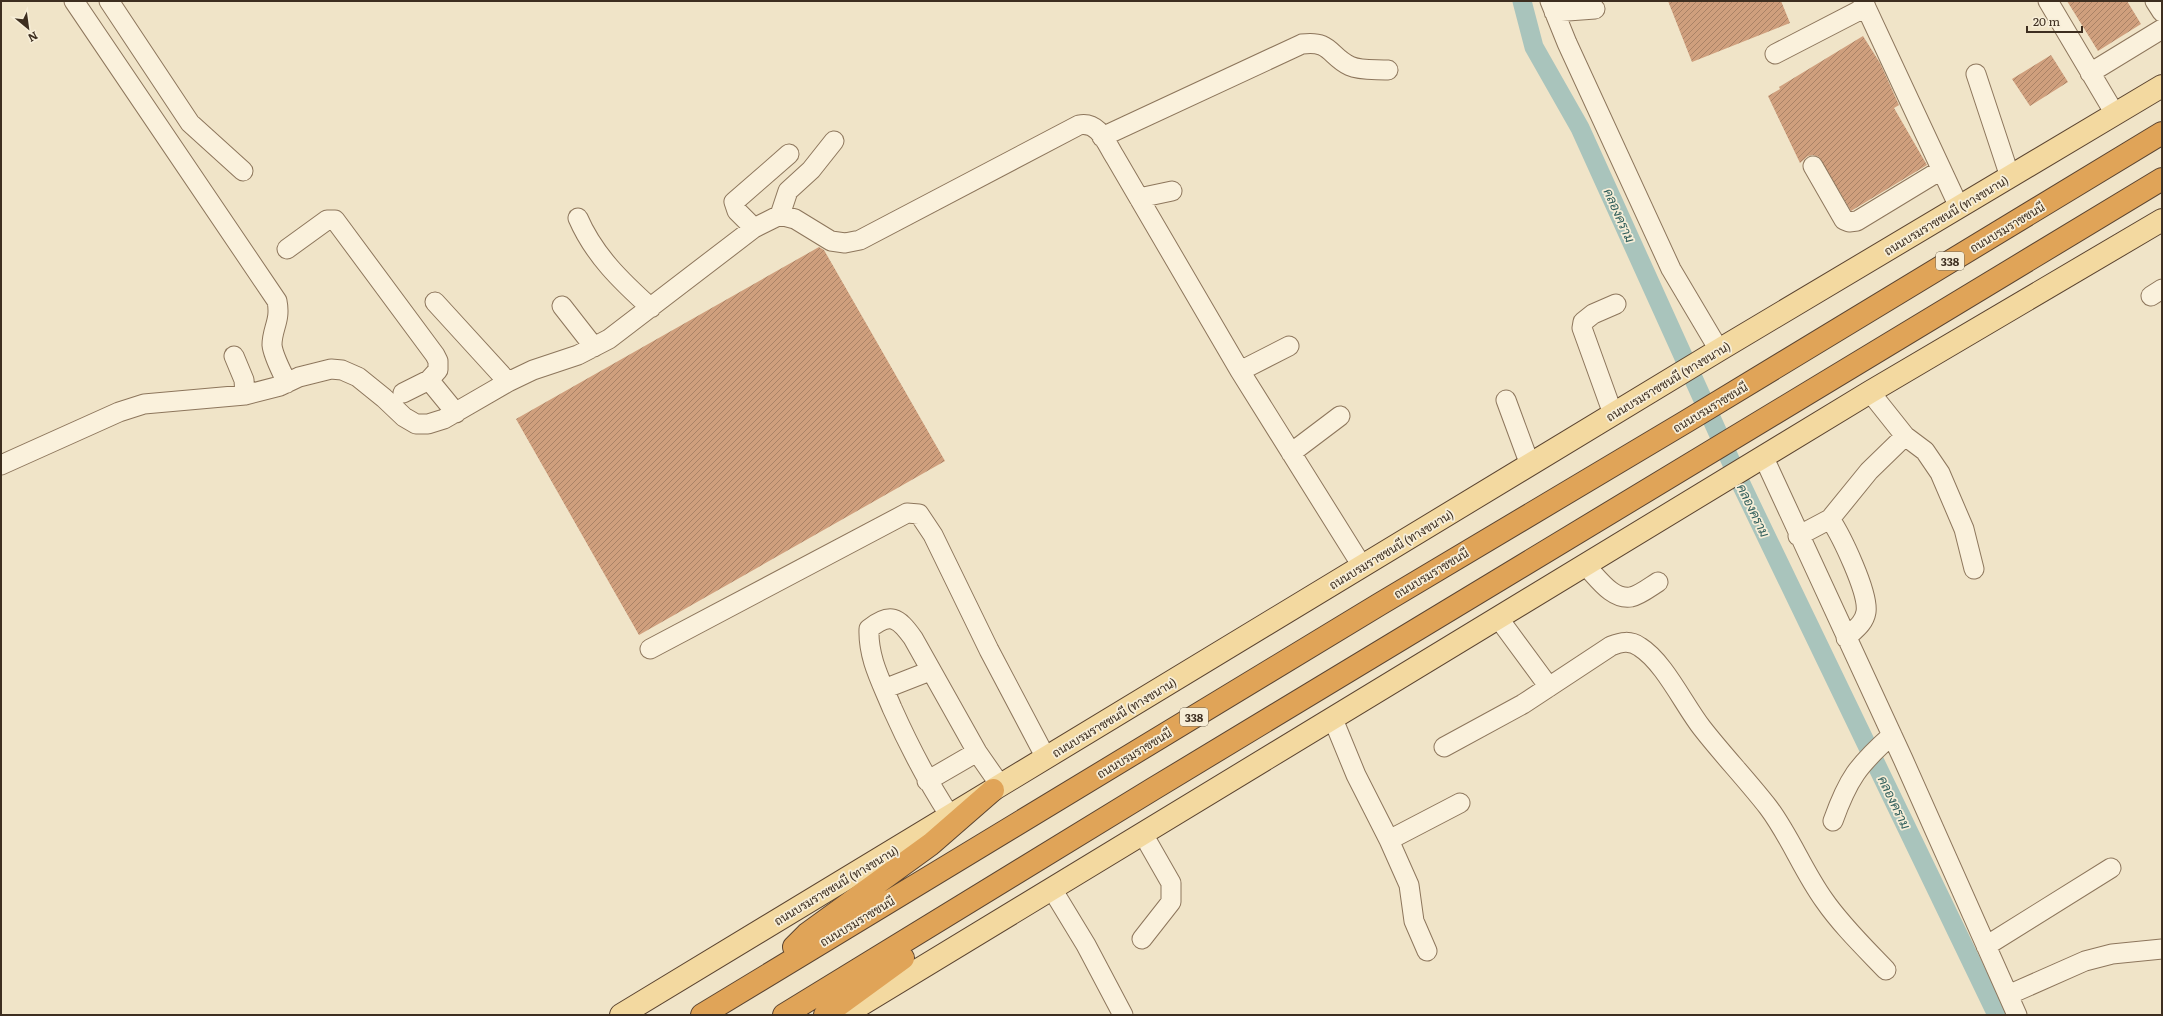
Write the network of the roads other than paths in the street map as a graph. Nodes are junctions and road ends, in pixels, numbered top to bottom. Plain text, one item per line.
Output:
1 (74, 1) edge
2 (109, 1) edge
3 (2048, 1) edge
4 (2155, 1) edge
5 (1865, 4) edge
6 (1552, 6) edge
7 (1595, 9) dead end
8 (2162, 12) edge
9 (2162, 29) edge
10 (1776, 54) dead end
11 (1388, 70) dead end
12 (2090, 73) junction
13 (1976, 74) dead end
14 (2162, 86) edge
15 (2115, 114) junction
16 (2162, 133) edge
17 (1102, 137) junction
18 (834, 141) dead end
19 (789, 154) dead end
20 (1813, 166) dead end
21 (1941, 170) junction
22 (243, 171) dead end
23 (2010, 176) junction
24 (2162, 179) edge
25 (1172, 191) dead end
26 (1139, 198) junction
27 (1959, 207) junction
28 (780, 215) junction
29 (578, 218) dead end
30 (2162, 220) edge
31 (754, 228) junction
32 (287, 249) dead end
33 (435, 302) dead end
34 (1616, 304) dead end
35 (562, 306) dead end
36 (651, 308) junction
37 (1289, 346) dead end
38 (594, 347) junction
39 (1717, 352) junction
40 (234, 356) dead end
41 (1240, 371) junction
42 (428, 380) junction
43 (508, 382) junction
44 (287, 383) junction
45 (1870, 392) junction
46 (403, 393) dead end
47 (245, 395) junction
48 (1506, 400) dead end
49 (456, 413) junction
50 (1613, 414) junction
51 (1340, 416) dead end
52 (1905, 436) junction
53 (1291, 453) junction
54 (1760, 460) junction
55 (1530, 464) junction
56 (1, 465) edge
57 (1830, 519) junction
58 (1798, 536) junction
59 (1362, 566) junction
60 (1586, 566) junction
61 (1974, 569) dead end
62 (1658, 582) dead end
63 (1499, 619) junction
64 (1846, 638) junction
65 (650, 648) dead end
66 (930, 671) junction
67 (1549, 687) junction
68 (884, 689) junction
69 (1334, 719) junction
70 (1888, 739) junction
71 (1444, 747) dead end
72 (977, 752) junction
73 (1046, 758) junction
74 (927, 781) junction
75 (997, 788) junction
76 (1460, 803) dead end
77 (950, 816) junction
78 (1833, 821) dead end
79 (1143, 834) junction
80 (1389, 840) junction
81 (2111, 868) dead end
82 (999, 884) junction
83 (1052, 889) junction
84 (1142, 939) dead end
85 (1986, 946) junction
86 (2162, 949) edge
87 (1427, 951) dead end
88 (1886, 970) dead end
89 (758, 981) junction
90 (2008, 995) junction
91 (621, 1015) edge
92 (702, 1015) edge
93 (784, 1015) edge
94 (825, 1015) edge
95 (844, 1015) edge
96 (1123, 1015) edge
97 (2017, 1015) edge

1 - 44 street
2 - 22 street
3 - 12 street
4 - 8 street
5 - 10 street
5 - 21 street
6 - 7 street
6 - 39 street
9 - 12 street
11 - 17 street
12 - 15 street
13 - 23 street
14 - 15 main road, ถนนบรมราชชนนี (ทางขนาน)
15 - 23 main road, ถนนบรมราชชนนี (ทางขนาน)
16 - 89 highway, ถนนบรมราชชนนี / 338
17 - 26 street
17 - 28 street
18 - 28 street
19 - 31 street
20 - 21 street
21 - 27 street
23 - 27 main road, ถนนบรมราชชนนี (ทางขนาน)
24 - 82 highway
25 - 26 street
26 - 41 street
27 - 39 main road, ถนนบรมราชชนนี (ทางขนาน)
28 - 31 street
29 - 36 street
30 - 45 main road
31 - 36 street
32 - 42 street
33 - 43 street
34 - 50 street
35 - 38 street
36 - 38 street
37 - 41 street
38 - 43 street
39 - 50 main road, ถนนบรมราชชนนี (ทางขนาน)
40 - 47 street
41 - 53 street
42 - 46 street
42 - 49 street
43 - 49 street
44 - 47 street
44 - 49 street
45 - 52 street
45 - 54 main road
47 - 56 street
48 - 55 street
50 - 55 main road, ถนนบรมราชชนนี (ทางขนาน)
51 - 53 street
52 - 57 street
52 - 61 street
53 - 59 street
54 - 58 street
54 - 60 main road
55 - 59 main road, ถนนบรมราชชนนี (ทางขนาน)
57 - 58 street
57 - 64 street
58 - 64 street
59 - 73 main road, ถนนบรมราชชนนี (ทางขนาน)
60 - 62 street
60 - 63 main road
63 - 67 street
63 - 69 main road
64 - 70 street
65 - 73 street
66 - 68 street
66 - 68 street
66 - 72 street
67 - 71 street
67 - 88 street
68 - 74 street
69 - 79 main road
69 - 80 street
70 - 78 street
70 - 85 street
72 - 74 street
72 - 75 street
73 - 75 main road, ถนนบรมราชชนนี (ทางขนาน)
74 - 77 street
75 - 77 main road, ถนนบรมราชชนนี (ทางขนาน)
75 - 89 highway
76 - 80 street
77 - 91 main road, ถนนบรมราชชนนี (ทางขนาน)
79 - 83 main road
79 - 84 street
80 - 87 street
81 - 85 street
82 - 93 highway
82 - 94 highway
83 - 95 main road
83 - 96 street
85 - 90 street
86 - 90 street
89 - 92 highway, ถนนบรมราชชนนี / 338
90 - 97 street

